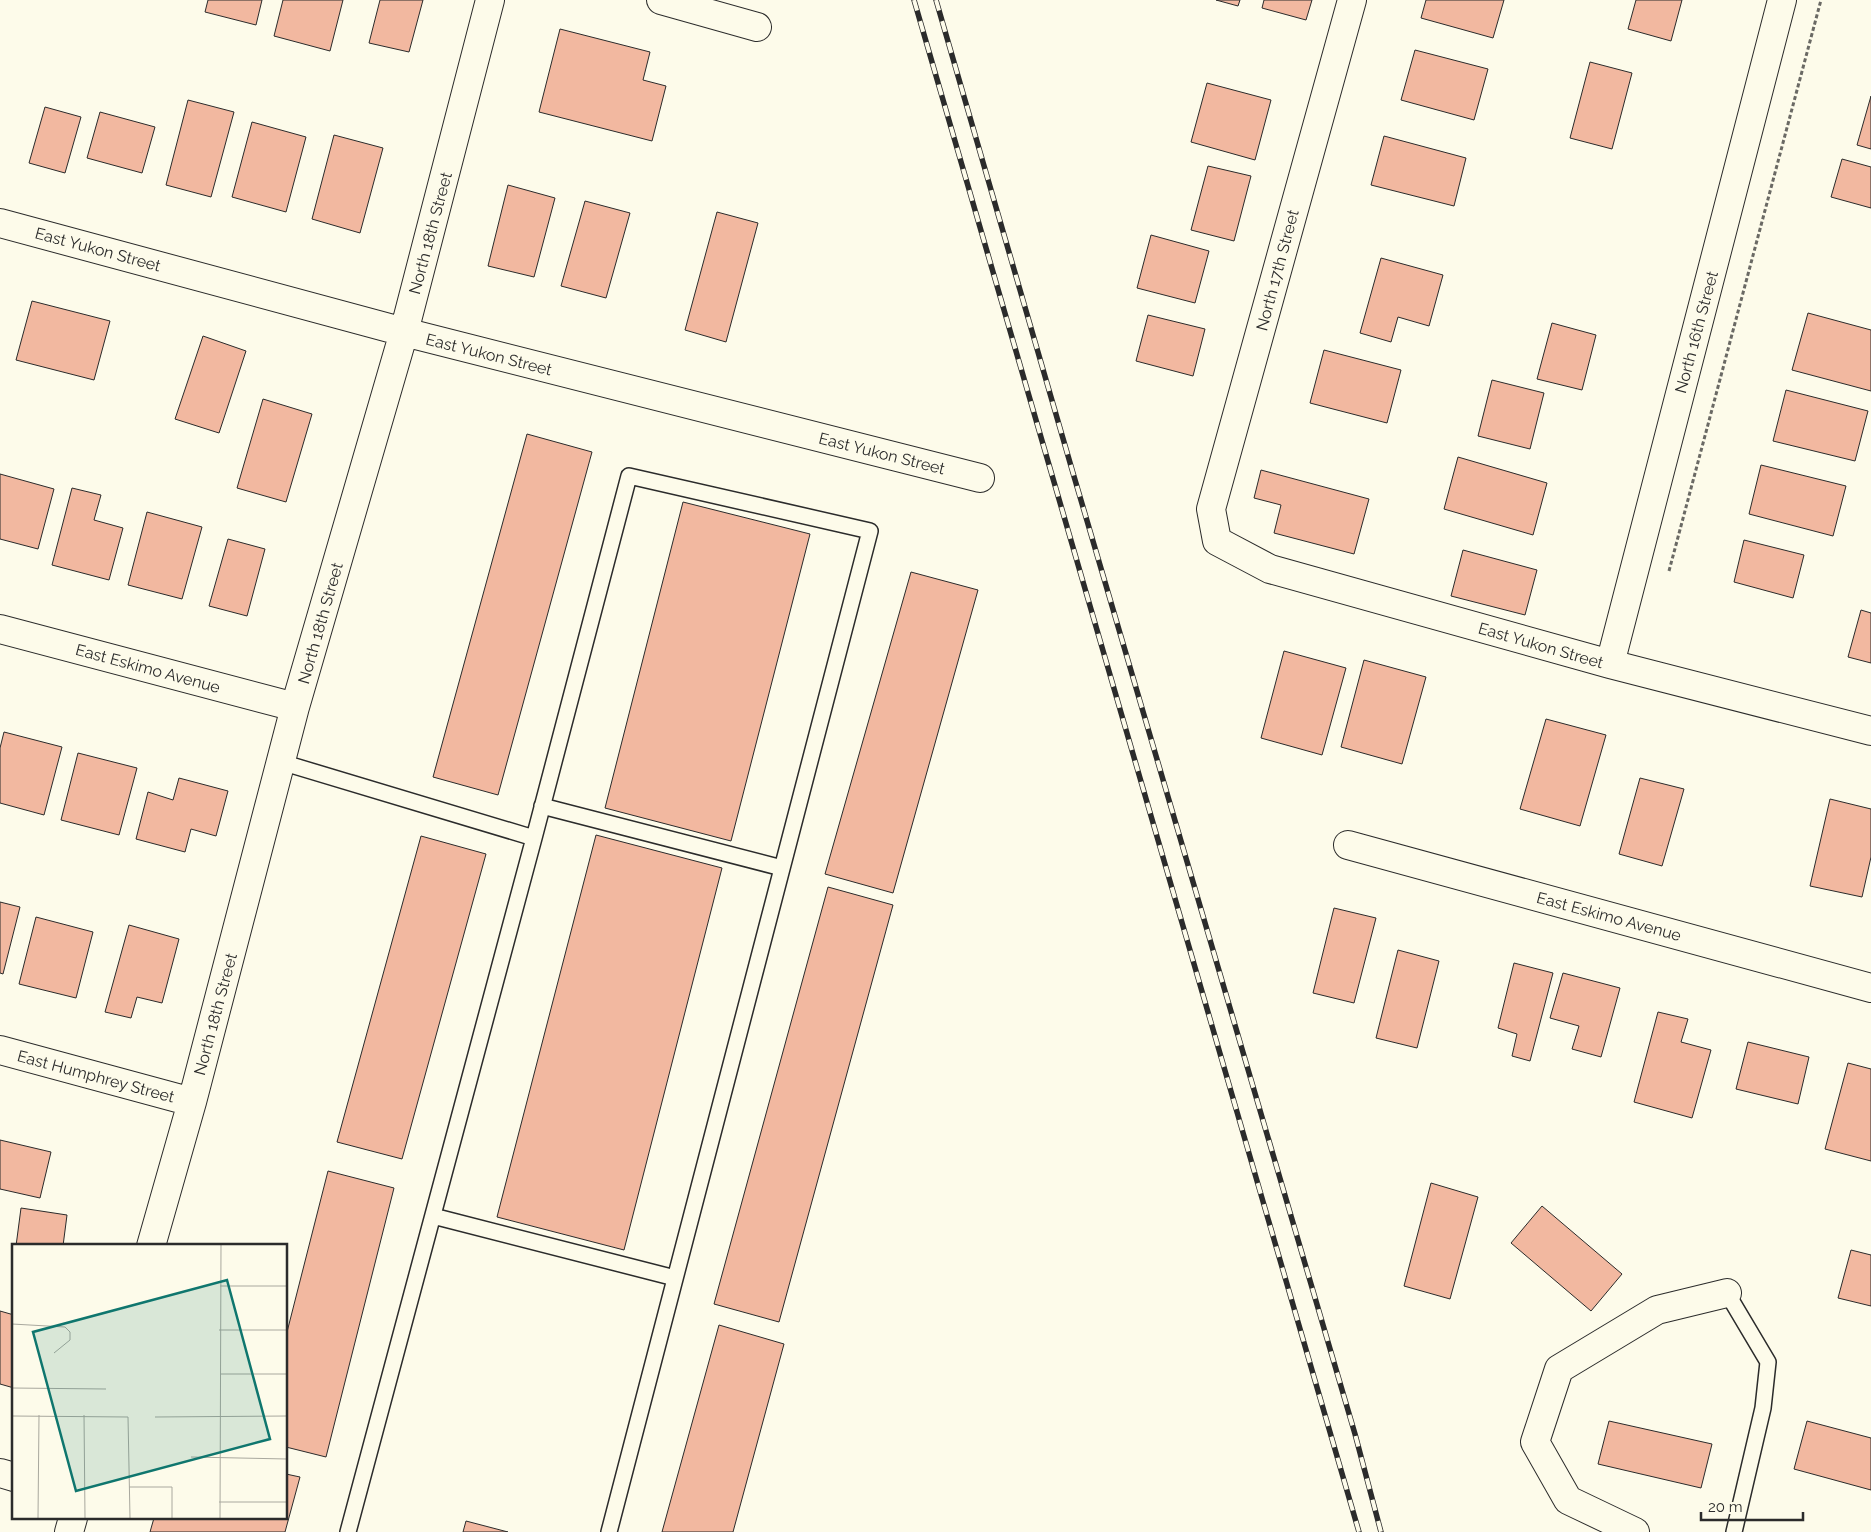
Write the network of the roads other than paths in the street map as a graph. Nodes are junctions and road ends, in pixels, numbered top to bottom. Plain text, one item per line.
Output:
1 (490, 0) edge
2 (661, 0) edge
3 (1352, 0) edge
4 (1782, 0) edge
5 (756, 27) dead end
6 (0, 223) edge
7 (404, 332) junction
8 (980, 478) dead end
9 (1217, 541) joint
10 (0, 629) edge
11 (1610, 664) junction
12 (295, 707) junction
13 (1871, 731) edge
14 (281, 762) junction
15 (542, 806) junction
16 (534, 838) junction
17 (1348, 845) dead end
18 (782, 868) junction
19 (1871, 988) edge
20 (0, 1050) edge
21 (192, 1102) junction
22 (433, 1216) junction
23 (152, 1244) edge
24 (675, 1278) junction
25 (1727, 1292) joint
26 (348, 1532) edge
27 (609, 1532) edge
28 (1635, 1532) edge
29 (1734, 1532) edge

1 - 7 street, North 18th Street
2 - 5 street
3 - 9 street, North 17th Street
4 - 11 street, North 16th Street
6 - 7 street, East Yukon Street
7 - 8 street, East Yukon Street
7 - 12 street, North 18th Street
9 - 11 street, East Yukon Street
10 - 12 street, East Eskimo Avenue
11 - 13 street, East Yukon Street
12 - 14 street, North 18th Street
14 - 16 lane
14 - 21 street, North 18th Street
15 - 16 lane
15 - 18 lane
15 - 18 lane
16 - 22 lane
17 - 19 street, East Eskimo Avenue
18 - 24 lane
20 - 21 street, East Humphrey Street
21 - 23 street, North 18th Street
22 - 24 lane
22 - 26 lane
24 - 27 lane
25 - 28 street
25 - 29 lane

